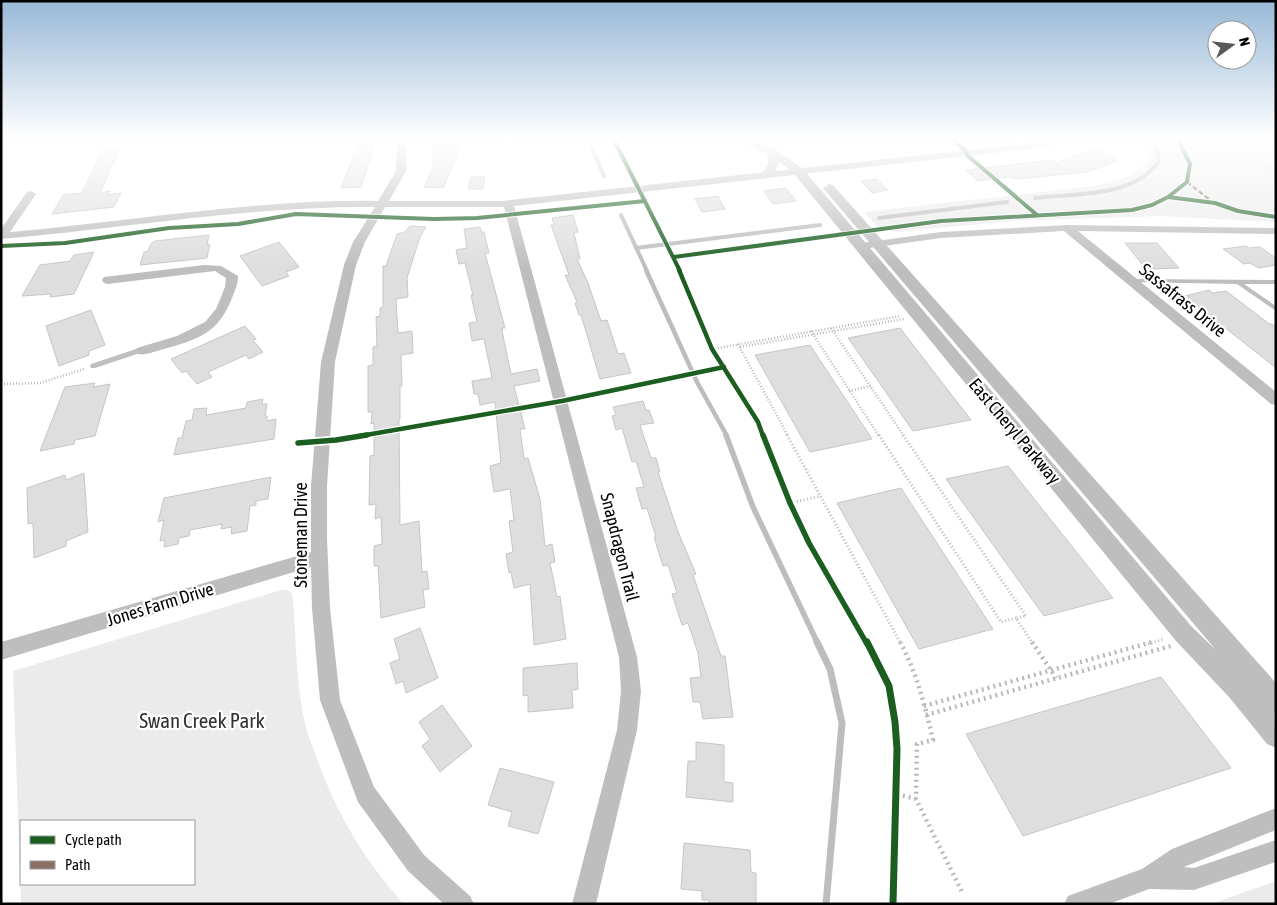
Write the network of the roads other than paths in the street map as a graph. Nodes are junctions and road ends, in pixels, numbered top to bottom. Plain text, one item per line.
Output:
1 (395, 182) edge
2 (700, 182) edge
3 (815, 182) edge
4 (31, 194) dead end
5 (383, 203) junction
6 (508, 203) junction
7 (1067, 228) junction
8 (1263, 231) junction
9 (1276, 231) edge
10 (2, 236) edge
11 (1276, 240) edge
12 (870, 245) junction
13 (108, 280) dead end
14 (1132, 281) junction
15 (1237, 281) junction
16 (1276, 282) edge
17 (1276, 309) edge
18 (141, 350) joint
19 (93, 366) road end
20 (1276, 400) edge
21 (319, 557) junction
22 (1, 651) edge
23 (1276, 702) edge
24 (1276, 734) edge
25 (1276, 819) edge
26 (1276, 850) edge
27 (1149, 878) junction
28 (462, 904) edge
29 (584, 904) edge
30 (1076, 904) edge

1 - 5 street, Stoneman Drive
2 - 6 street
3 - 12 street, East Cheryl Parkway
4 - 10 street
5 - 6 street
5 - 10 street
5 - 21 street, Stoneman Drive
6 - 29 street, Snapdragon Trail
7 - 8 street
7 - 12 street
7 - 14 street, Sassafrass Drive
8 - 9 street
8 - 11 street
12 - 23 street, East Cheryl Parkway
12 - 24 street, East Cheryl Parkway
13 - 18 street
14 - 15 lane
14 - 20 street, Sassafrass Drive
15 - 16 lane
15 - 17 lane
18 - 19 lane
21 - 22 street, Jones Farm Drive
21 - 28 street, Stoneman Drive
25 - 27 street
26 - 27 street
27 - 30 street

